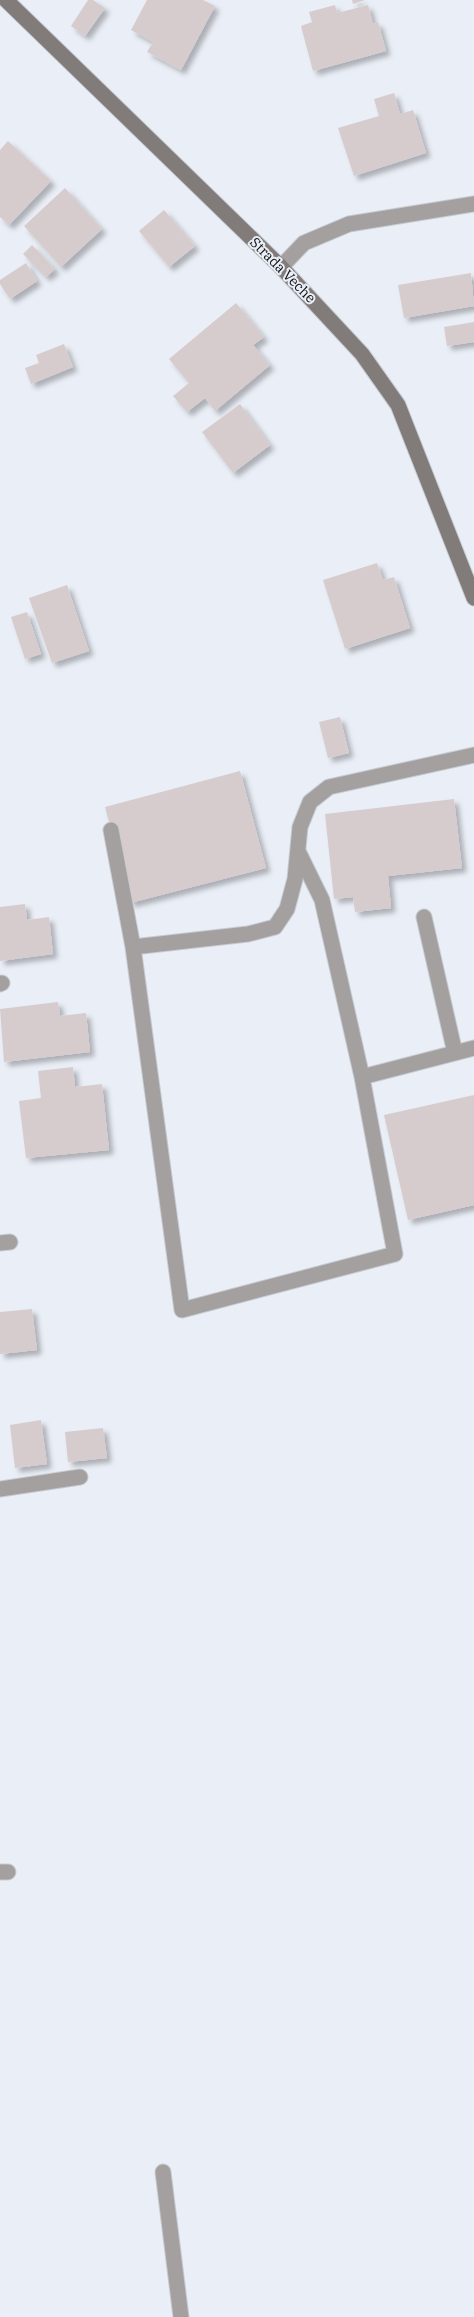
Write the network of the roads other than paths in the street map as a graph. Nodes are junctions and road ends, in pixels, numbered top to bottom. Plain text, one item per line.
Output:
1 (6, 0) edge
2 (474, 204) edge
3 (281, 267) junction
4 (474, 598) edge
5 (474, 755) edge
6 (111, 830) dead end
7 (298, 851) junction
8 (424, 917) dead end
9 (133, 947) junction
10 (474, 1048) edge
11 (455, 1053) junction
12 (362, 1077) junction
13 (80, 1477) dead end
14 (0, 1489) edge
15 (163, 2172) dead end
16 (181, 2317) edge

1 - 3 street, Strada Veche
2 - 3 street
3 - 4 street, Strada Veche
5 - 7 street
6 - 9 street
7 - 9 street
7 - 12 street
8 - 11 street
9 - 12 street
10 - 11 street
11 - 12 street
13 - 14 street
15 - 16 street

